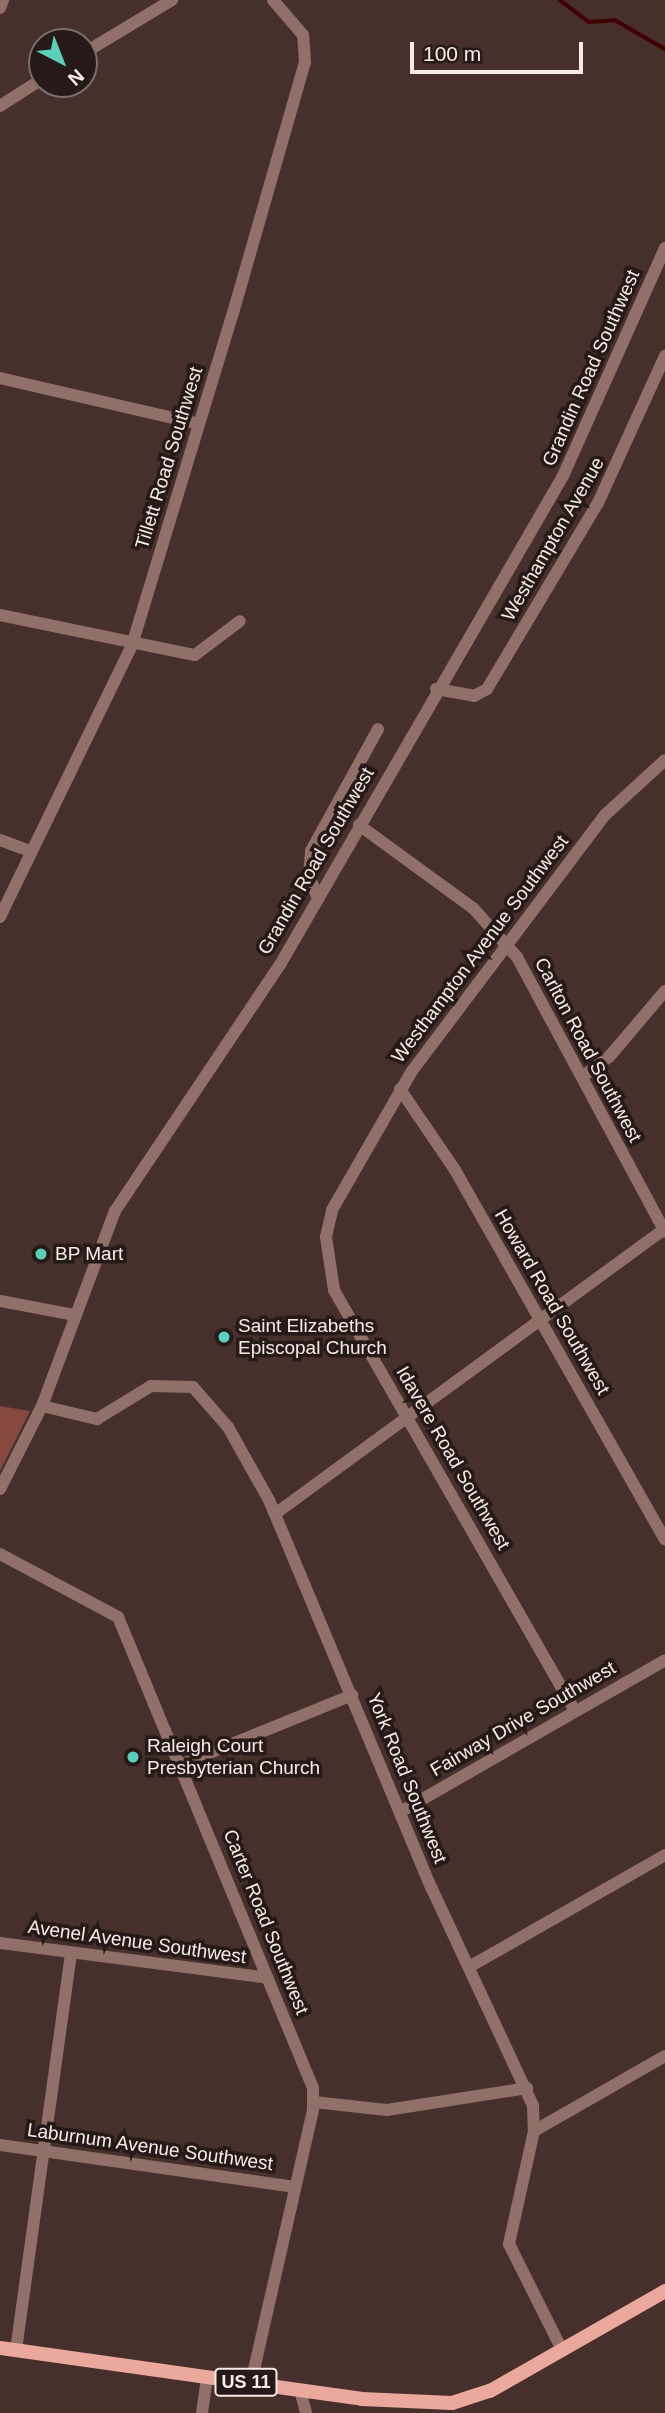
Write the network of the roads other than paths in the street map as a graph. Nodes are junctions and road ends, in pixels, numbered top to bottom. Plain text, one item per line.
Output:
1 (3, 0) edge
2 (172, 0) edge
3 (273, 0) edge
4 (0, 8) edge
5 (98, 45) edge
6 (28, 88) edge
7 (0, 106) edge
8 (665, 248) edge
9 (665, 356) edge
10 (0, 378) edge
11 (199, 424) junction
12 (0, 615) edge
13 (240, 621) dead end
14 (132, 646) junction
15 (436, 689) junction
16 (378, 729) dead end
17 (665, 760) edge
18 (359, 825) junction
19 (0, 840) edge
20 (31, 851) junction
21 (318, 899) junction
22 (0, 917) edge
23 (507, 944) junction
24 (665, 991) edge
25 (582, 1077) junction
26 (400, 1089) junction
27 (349, 1179) joint
28 (665, 1230) edge
29 (0, 1301) edge
30 (74, 1315) junction
31 (541, 1320) junction
32 (42, 1406) junction
33 (407, 1417) junction
34 (0, 1489) edge
35 (275, 1514) junction
36 (665, 1539) edge
37 (0, 1554) edge
38 (665, 1660) edge
39 (352, 1695) junction
40 (575, 1711) junction
41 (180, 1765) junction
42 (400, 1812) junction
43 (665, 1855) edge
44 (0, 1943) edge
45 (71, 1952) junction
46 (469, 1967) junction
47 (268, 1978) junction
48 (665, 2056) edge
49 (527, 2088) junction
50 (314, 2102) junction
51 (534, 2132) junction
52 (0, 2146) edge
53 (43, 2151) junction
54 (295, 2187) junction
55 (665, 2291) edge
56 (0, 2348) edge
57 (16, 2350) junction
58 (562, 2350) junction
59 (207, 2376) junction
60 (251, 2382) junction
61 (300, 2390) junction
62 (202, 2413) edge
63 (306, 2413) edge

1 - 4 street
2 - 5 street
3 - 11 street, Tillett Road Southwest
6 - 7 street
8 - 15 street, Grandin Road Southwest
9 - 15 street, Westhampton Avenue
10 - 11 street
11 - 14 street, Tillett Road Southwest
12 - 14 street
13 - 14 street
14 - 20 street, Tillett Road Southwest
15 - 18 street, Grandin Road Southwest
16 - 21 street
17 - 23 street, Westhampton Avenue Southwest
18 - 21 street, Grandin Road Southwest
18 - 23 street, Carlton Road Southwest
19 - 20 street
20 - 22 street, Tillett Road Southwest
21 - 30 street, Grandin Road Southwest
23 - 25 street, Carlton Road Southwest
23 - 26 street, Westhampton Avenue Southwest
24 - 25 street
25 - 28 street, Carlton Road Southwest
26 - 27 street, Westhampton Avenue Southwest
26 - 31 street, Howard Road Southwest
27 - 33 street, Idavere Road Southwest
28 - 31 street
29 - 30 street
30 - 32 street, Grandin Road Southwest
31 - 33 street
31 - 36 street, Howard Road Southwest
32 - 34 street, Grandin Road Southwest
32 - 35 street, York Road Southwest
33 - 35 street
33 - 40 street, Idavere Road Southwest
35 - 39 street, York Road Southwest
37 - 41 street, Carter Road Southwest
38 - 40 street, Fairway Drive Southwest
39 - 41 street
39 - 42 street, York Road Southwest
40 - 42 street, Fairway Drive Southwest
41 - 47 street, Carter Road Southwest
42 - 46 street, York Road Southwest
43 - 46 street
44 - 45 street, Avenel Avenue Southwest
45 - 47 street, Avenel Avenue Southwest
45 - 53 street
46 - 49 street, York Road Southwest
47 - 50 street, Carter Road Southwest
48 - 51 street
49 - 50 street
49 - 51 street, York Road Southwest
50 - 54 street
51 - 58 street, York Road Southwest
52 - 53 street, Laburnum Avenue Southwest
53 - 54 street, Laburnum Avenue Southwest
53 - 57 street
54 - 60 street
55 - 58 main road, US 11
56 - 57 main road, US 11
57 - 59 main road, US 11
58 - 61 main road, US 11
59 - 60 main road, US 11
59 - 62 street
60 - 61 main road, US 11
61 - 63 street

